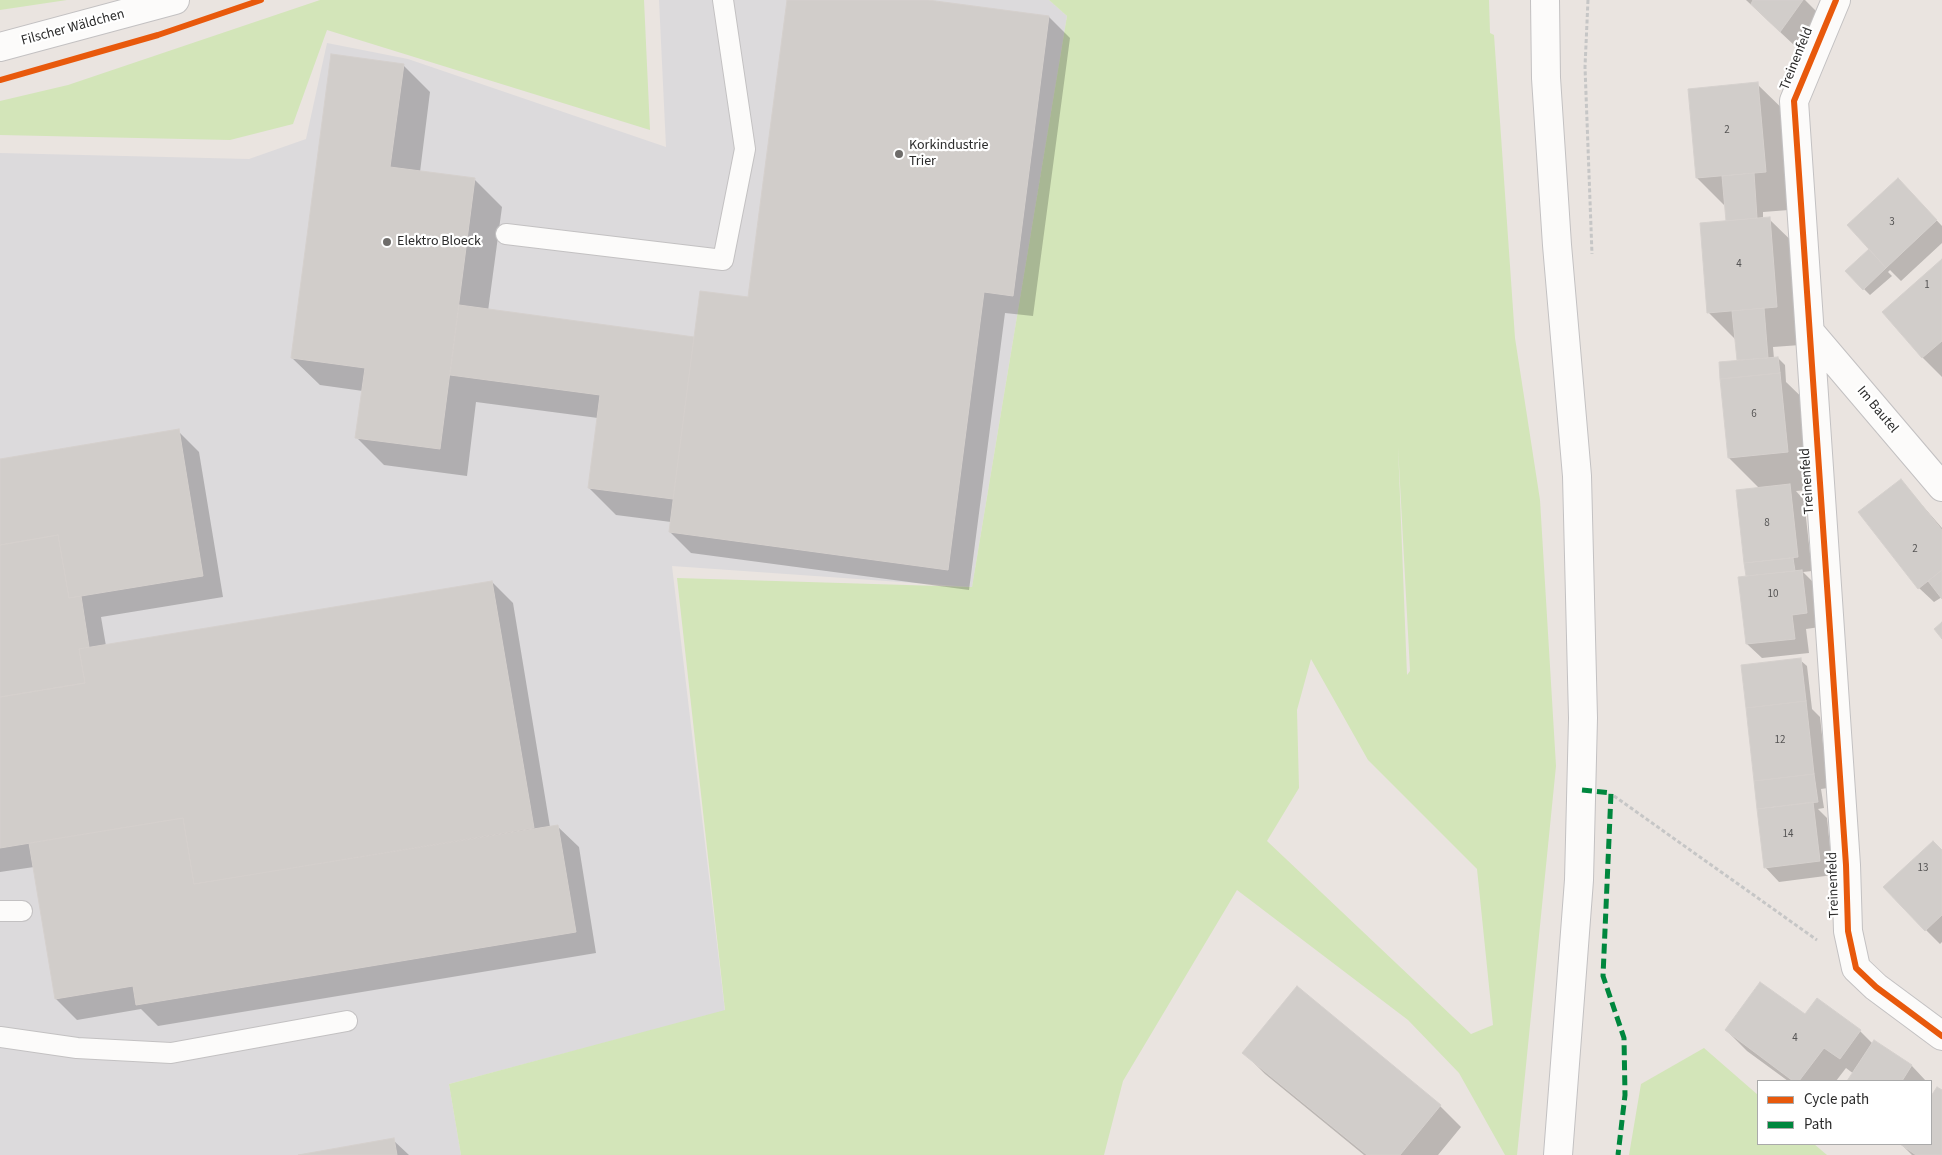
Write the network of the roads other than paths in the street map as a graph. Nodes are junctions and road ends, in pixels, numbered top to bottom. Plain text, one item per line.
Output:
1 (175, 0) edge
2 (724, 0) edge
3 (1545, 0) edge
4 (1836, 0) edge
5 (0, 47) edge
6 (506, 234) dead end
7 (1811, 333) junction
8 (1942, 487) edge
9 (22, 910) dead end
10 (0, 911) edge
11 (347, 1021) dead end
12 (1942, 1036) edge
13 (0, 1037) edge
14 (1558, 1155) edge

1 - 5 main road, Filscher Wäldchen
2 - 6 lane
3 - 14 main road
4 - 7 main road, Treinenfeld
7 - 8 main road, Im Bautel
7 - 12 main road, Treinenfeld
9 - 10 lane
11 - 13 lane

